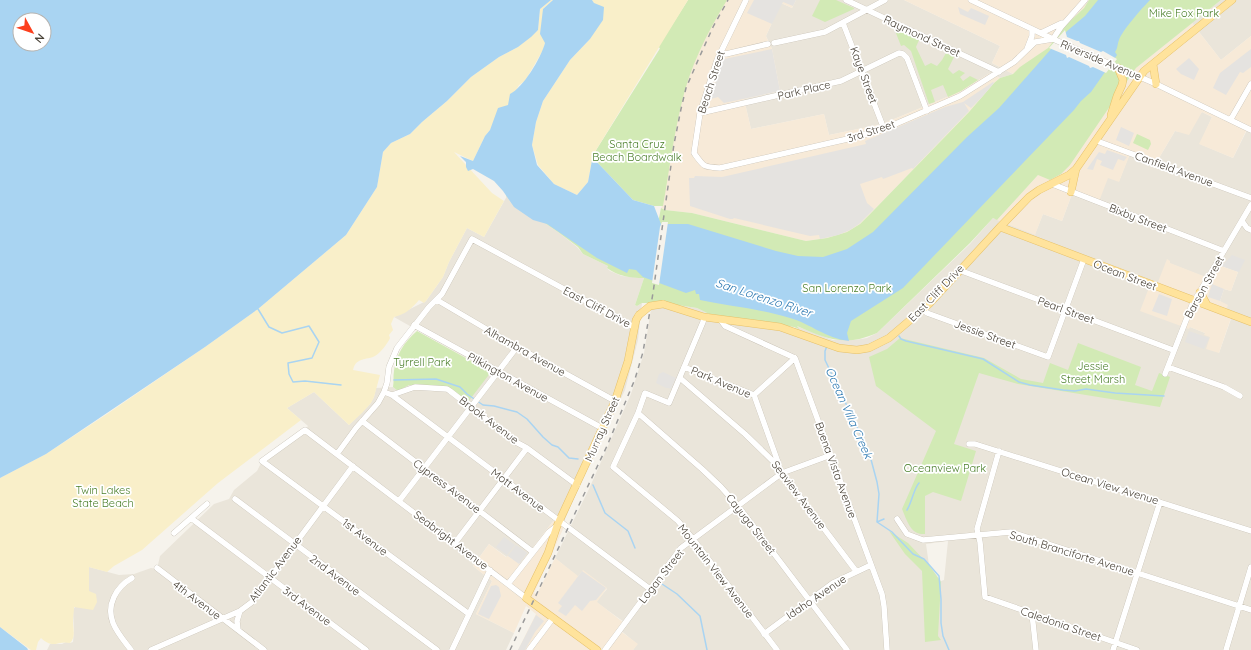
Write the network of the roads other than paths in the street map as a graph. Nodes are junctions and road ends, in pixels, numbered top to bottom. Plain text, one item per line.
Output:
1 (746, 0) edge
2 (846, 0) edge
3 (885, 0) edge
4 (971, 0) edge
5 (1085, 0) edge
6 (1232, 0) edge
7 (867, 10) junction
8 (1064, 22) junction
9 (843, 23) junction
10 (1032, 29) junction
11 (1042, 33) junction
12 (1054, 40) junction
13 (720, 53) junction
14 (1024, 54) junction
15 (1153, 64) junction
16 (1118, 68) junction
17 (862, 72) junction
18 (998, 72) junction
19 (1139, 77) junction
20 (1156, 84) junction
21 (1251, 84) edge
22 (927, 111) junction
23 (700, 113) junction
24 (1110, 119) junction
25 (1231, 119) junction
26 (884, 129) junction
27 (1251, 130) edge
28 (1097, 141) junction
29 (703, 165) joint
30 (1076, 169) junction
31 (1052, 184) junction
32 (1071, 192) junction
33 (1251, 198) edge
34 (1251, 205) edge
35 (1242, 221) junction
36 (1000, 227) junction
37 (1249, 229) edge
38 (1224, 251) junction
39 (1084, 259) junction
40 (959, 270) junction
41 (1200, 292) junction
42 (437, 300) junction
43 (1194, 301) junction
44 (1207, 305) junction
45 (924, 309) junction
46 (1065, 310) junction
47 (704, 317) junction
48 (720, 319) junction
49 (728, 320) junction
50 (1251, 322) edge
51 (414, 325) junction
52 (634, 327) junction
53 (733, 330) junction
54 (517, 347) junction
55 (1173, 350) junction
56 (795, 358) junction
57 (684, 367) junction
58 (1168, 367) junction
59 (498, 371) junction
60 (1165, 374) dead end
61 (680, 378) junction
62 (384, 392) junction
63 (754, 395) junction
64 (392, 396) junction
65 (1240, 396) dead end
66 (615, 401) junction
67 (471, 407) junction
68 (638, 413) junction
69 (362, 422) junction
70 (602, 428) junction
71 (448, 437) junction
72 (969, 444) dead end
73 (527, 448) junction
74 (999, 451) junction
75 (337, 454) junction
76 (831, 455) junction
77 (262, 461) joint
78 (353, 466) junction
79 (779, 467) junction
80 (424, 469) junction
81 (782, 472) junction
82 (504, 479) junction
83 (576, 485) junction
84 (235, 499) dead end
85 (399, 501) junction
86 (1160, 502) junction
87 (207, 504) dead end
88 (323, 506) junction
89 (738, 506) junction
90 (480, 511) junction
91 (191, 518) junction
92 (896, 519) dead end
93 (559, 524) junction
94 (1251, 531) edge
95 (174, 533) dead end
96 (978, 535) junction
97 (693, 539) junction
98 (455, 543) junction
99 (294, 544) junction
100 (533, 552) junction
101 (872, 565) junction
102 (1251, 567) edge
103 (157, 568) dead end
104 (490, 570) junction
105 (856, 571) junction
106 (1138, 572) junction
107 (132, 578) dead end
108 (270, 578) junction
109 (508, 584) junction
110 (650, 589) junction
111 (526, 598) junction
112 (809, 600) junction
113 (1240, 606) junction
114 (1251, 610) edge
115 (240, 611) junction
116 (469, 614) junction
117 (1032, 614) junction
118 (222, 618) junction
119 (553, 618) junction
120 (238, 630) junction
121 (764, 634) junction
122 (1115, 643) junction
123 (131, 650) edge
124 (151, 650) edge
125 (264, 650) edge
126 (366, 650) edge
127 (437, 650) edge
128 (452, 650) edge
129 (529, 650) edge
130 (597, 650) edge
131 (605, 650) edge
132 (777, 650) edge
133 (847, 650) edge
134 (887, 650) edge
135 (1036, 650) edge
136 (1113, 650) edge
137 (1137, 650) edge
138 (1226, 650) edge

1 - 13 street, Beach Street
2 - 7 street, Raymond Street
3 - 7 street
4 - 10 street, Riverside Avenue
5 - 8 street
6 - 15 main road
7 - 9 street
7 - 18 street, Raymond Street
8 - 11 street
8 - 12 street
9 - 13 street
9 - 17 street, Kaye Street
10 - 11 street, Riverside Avenue
10 - 14 street
11 - 12 street, Riverside Avenue
12 - 14 street, 3rd Street
12 - 16 street, Riverside Avenue
13 - 23 street, Beach Street
14 - 18 street, 3rd Street
15 - 19 main road
15 - 20 main road
16 - 19 street, Riverside Avenue
16 - 24 main road
17 - 22 street, Park Place
17 - 23 street, Park Place
17 - 26 street, Kaye Street
18 - 22 street, 3rd Street
19 - 20 street, Riverside Avenue
19 - 24 main road
20 - 25 street, Riverside Avenue
21 - 25 street
22 - 26 street, 3rd Street
23 - 29 street, Beach Street
24 - 28 main road
25 - 27 street, Riverside Avenue
26 - 29 street, 3rd Street
28 - 30 main road
28 - 33 street, Canfield Avenue
30 - 31 main road, East Cliff Drive
30 - 32 main road
31 - 32 street, Bixby Street
31 - 36 main road, East Cliff Drive
32 - 38 street, Bixby Street
34 - 35 street, Barson Street
35 - 37 street
35 - 38 street, Barson Street
36 - 39 main road, Ocean Street
36 - 40 main road, East Cliff Drive
38 - 41 street, Barson Street
39 - 43 main road, Ocean Street
39 - 46 street
40 - 45 main road, East Cliff Drive
40 - 46 street, Pearl Street
41 - 43 street, Barson Street
41 - 44 main road
42 - 51 street, East Cliff Drive
42 - 52 street, East Cliff Drive
42 - 54 street, Alhambra Avenue
43 - 44 main road, Ocean Street
43 - 55 street, Barson Street
44 - 50 main road, Ocean Street
45 - 46 street, Jessie Street
45 - 49 main road, East Cliff Drive
46 - 55 street, Pearl Street
47 - 48 main road, East Cliff Drive
47 - 52 main road, East Cliff Drive, bridge
47 - 57 street
48 - 49 main road, East Cliff Drive
48 - 53 street
49 - 53 street
51 - 59 street, Pilkington Avenue
51 - 62 street, East Cliff Drive
52 - 66 main road, Murray Street
53 - 56 street
54 - 59 street
54 - 66 street, Alhambra Avenue
55 - 58 street, Barson Street
56 - 63 street
56 - 76 street, Buena Vista Avenue
57 - 61 street
57 - 63 street, Park Avenue
58 - 60 street, Barson Street
58 - 65 street
59 - 67 street
59 - 70 street, Pilkington Avenue
61 - 68 street
61 - 79 street, Seaview Avenue
62 - 64 street, Mott Avenue
62 - 69 street, East Cliff Drive
63 - 79 street, Park Avenue
64 - 67 street, Brook Avenue
64 - 71 street, Mott Avenue
66 - 70 main road, Murray Street
67 - 71 street
67 - 73 street, Brook Avenue
68 - 89 street, Cayuga Street
68 - 97 street, Mountain View Avenue
69 - 75 street, East Cliff Drive
69 - 80 street, Cypress Avenue
70 - 83 main road, Murray Street
71 - 80 street
71 - 82 street, Mott Avenue
72 - 74 street, Ocean View Avenue
73 - 82 street
73 - 83 street, Brook Avenue
74 - 86 street, Ocean View Avenue
74 - 96 street
75 - 77 street, Seabright Avenue
75 - 78 street, Seabright Avenue
76 - 81 street, Logan Street
76 - 101 street, Buena Vista Avenue
77 - 88 street, 1st Avenue
78 - 85 street, Seabright Avenue
78 - 88 street, Atlantic Avenue
79 - 81 street, Seaview Avenue
80 - 85 street
80 - 90 street, Cypress Avenue
81 - 89 street, Logan Street
81 - 105 street, Seaview Avenue
82 - 90 street
82 - 93 street, Mott Avenue
83 - 93 main road, Murray Street
84 - 99 street, 2nd Avenue
85 - 98 street, Seabright Avenue
86 - 94 street, Ocean View Avenue
86 - 106 street
87 - 91 street
88 - 99 street, Atlantic Avenue
88 - 116 street, 1st Avenue
89 - 97 street, Logan Street
89 - 112 street, Cayuga Street
90 - 98 street
90 - 100 street, Cypress Avenue
91 - 95 street
91 - 108 street, 3rd Avenue
92 - 96 street, South Branciforte Avenue
93 - 100 street, Murray Street
93 - 110 street, Mott Avenue
93 - 111 main road, Murray Street
96 - 106 street, South Branciforte Avenue
96 - 117 street, Caledonia Street
97 - 110 street, Logan Street
97 - 121 street, Mountain View Avenue
98 - 104 street, Seabright Avenue
99 - 108 street, Atlantic Avenue
99 - 127 street, 2nd Avenue
100 - 109 street, Murray Street
101 - 105 street, Idaho Avenue
101 - 134 street, Buena Vista Avenue
102 - 113 street
103 - 118 street, 4th Avenue
104 - 109 street, Seabright Avenue
104 - 116 street
105 - 112 street, Idaho Avenue
106 - 113 street, South Branciforte Avenue
106 - 122 street
107 - 123 street
108 - 115 street, Atlantic Avenue
108 - 126 street, 3rd Avenue
109 - 111 street, Seabright Avenue
110 - 131 street, Logan Street
111 - 119 main road, Seabright Avenue
112 - 121 street, Idaho Avenue
112 - 133 street, Cayuga Street
113 - 114 street, South Branciforte Avenue
113 - 138 street
115 - 118 street, Atlantic Avenue
115 - 120 street, 4th Avenue
116 - 128 street
117 - 122 street, Caledonia Street
117 - 135 street
118 - 120 street, 4th Avenue
118 - 124 street, Atlantic Avenue
119 - 129 street
119 - 130 main road, Seabright Avenue
120 - 125 street, 4th Avenue
121 - 132 street, Mountain View Avenue
122 - 136 street
122 - 137 street, Caledonia Street

